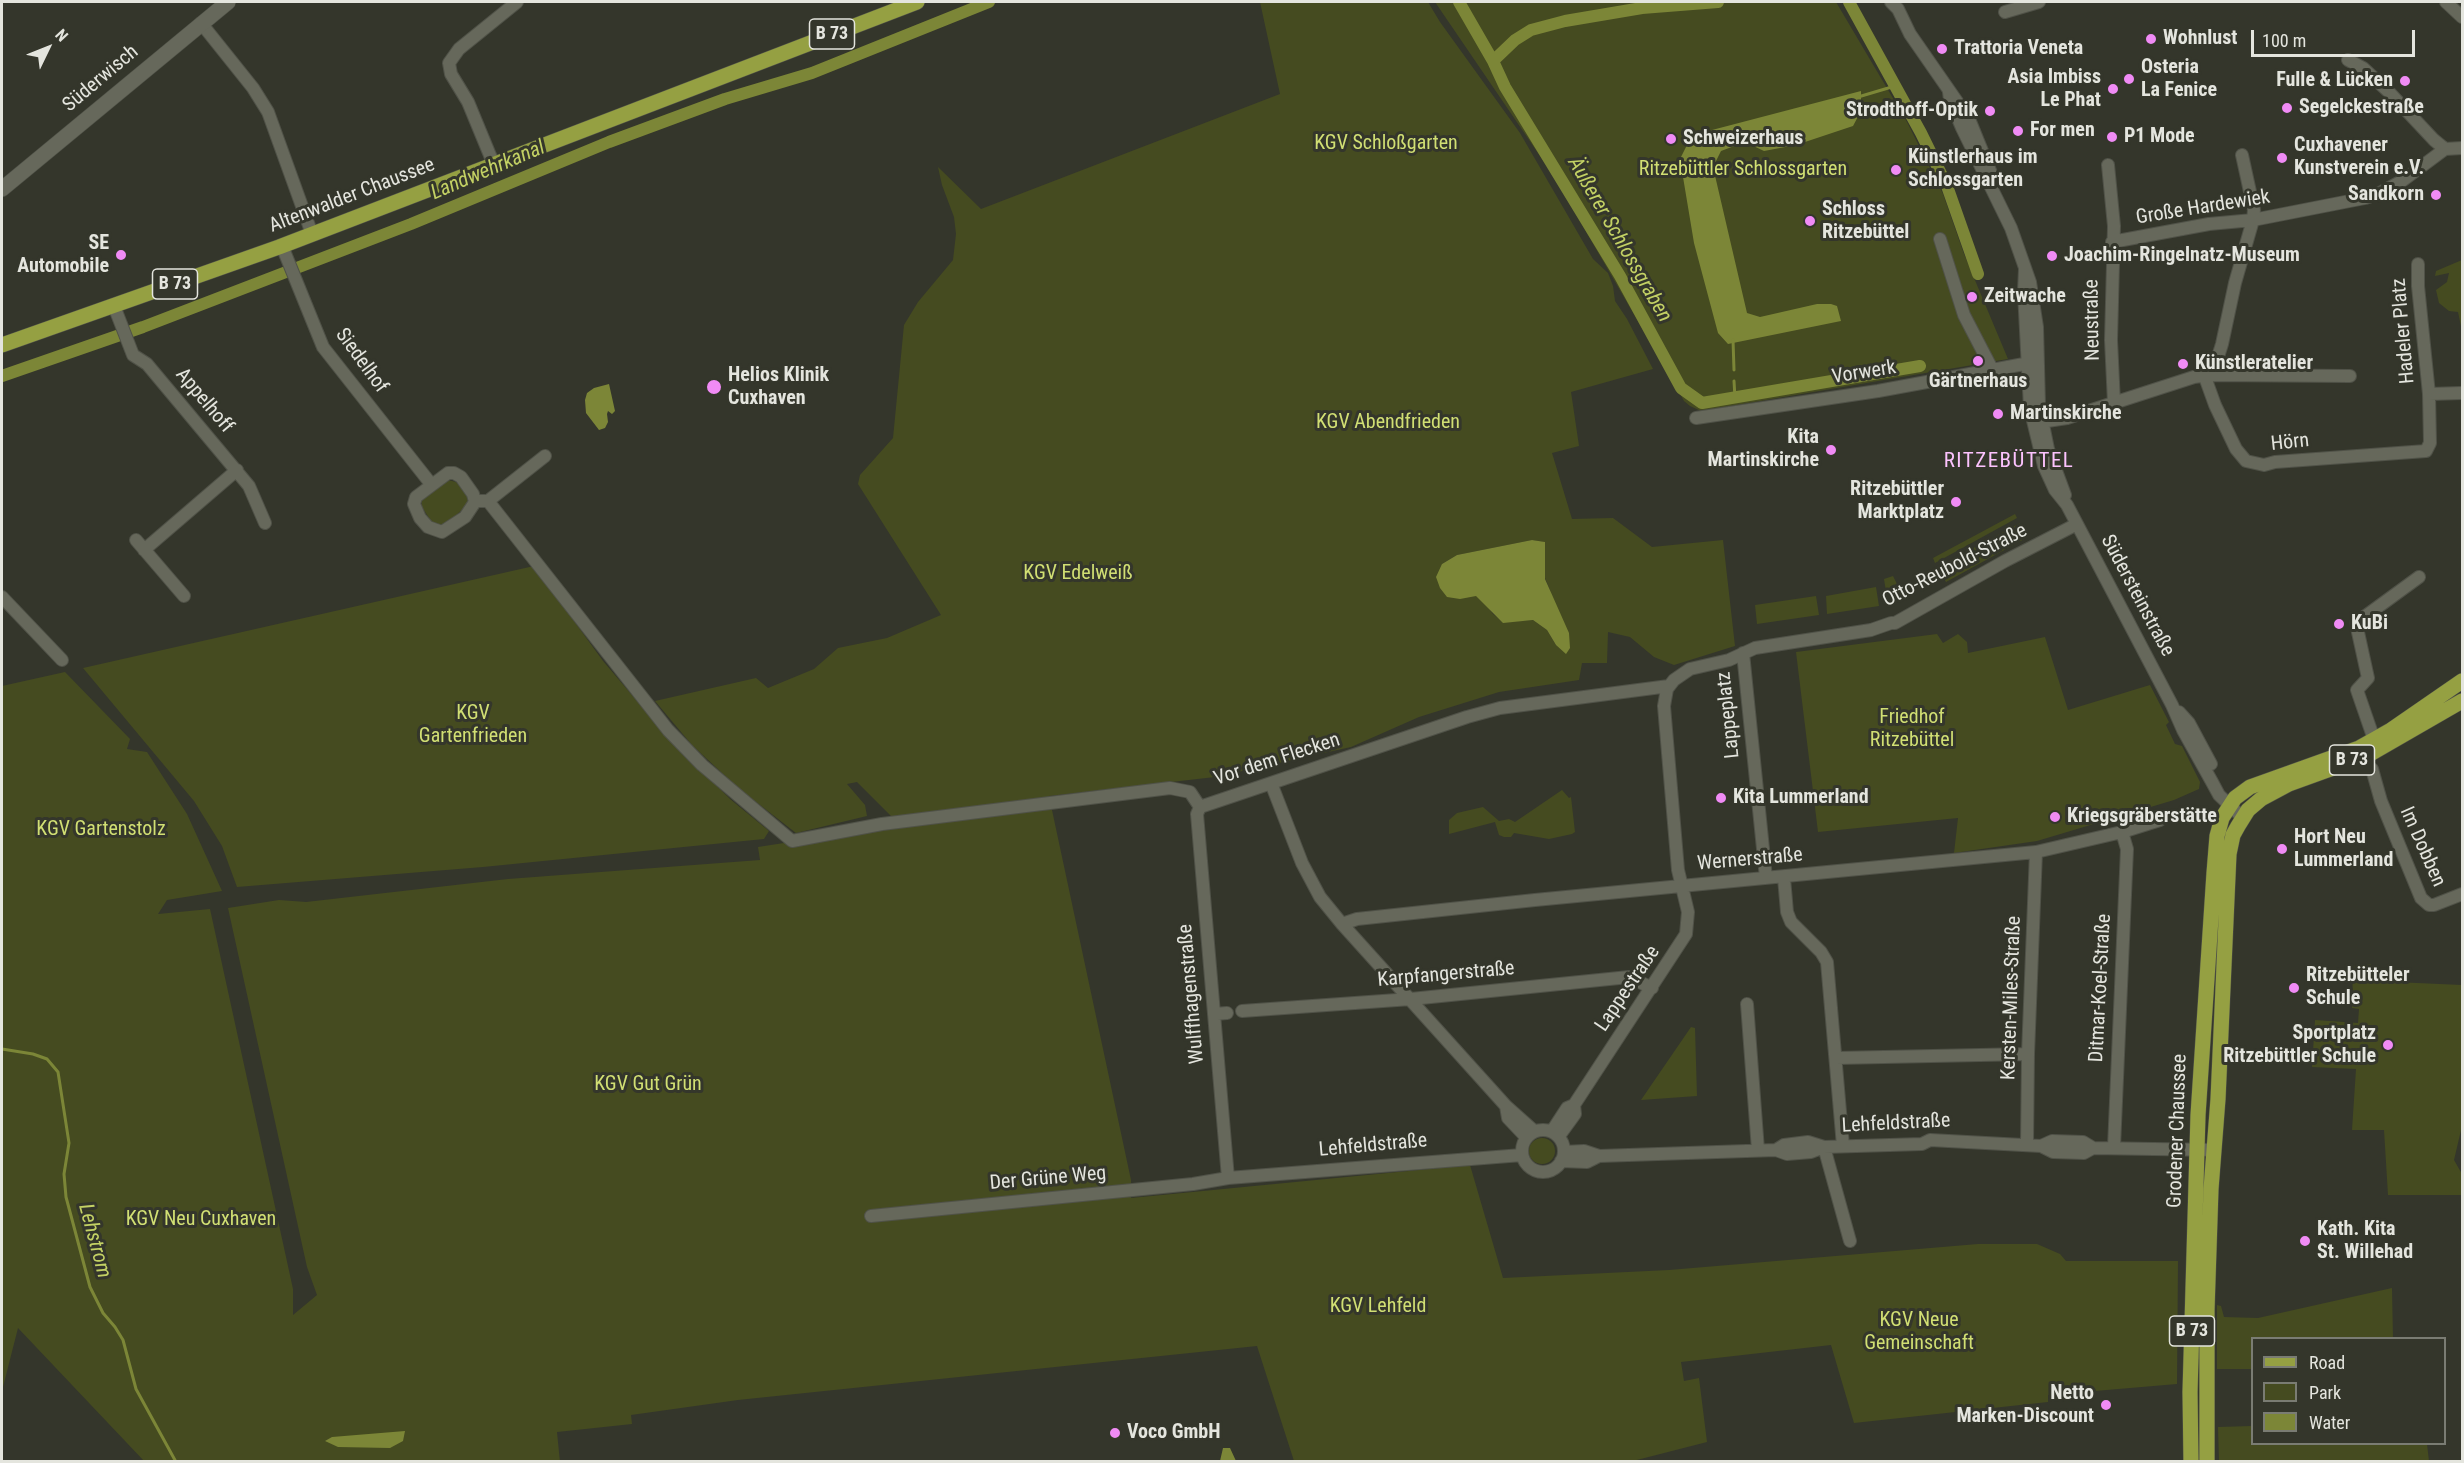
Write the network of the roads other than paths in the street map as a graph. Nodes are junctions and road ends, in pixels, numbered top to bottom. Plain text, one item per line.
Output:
1 (228, 2) edge
2 (517, 2) edge
3 (917, 2) edge
4 (2039, 2) edge
5 (2446, 2) edge
6 (1896, 4) edge
7 (2005, 12) dead end
8 (2463, 17) edge
9 (201, 23) junction
10 (2348, 60) dead end
11 (2463, 148) edge
12 (2445, 149) junction
13 (2242, 155) dead end
14 (494, 165) junction
15 (2108, 165) dead end
16 (2, 189) edge
17 (2254, 215) junction
18 (312, 234) junction
19 (1940, 239) dead end
20 (2112, 242) junction
21 (282, 246) junction
22 (2418, 264) dead end
23 (114, 306) junction
24 (2, 345) edge
25 (2033, 363) junction
26 (1992, 369) junction
27 (2209, 375) junction
28 (2350, 376) dead end
29 (2463, 393) edge
30 (2429, 394) junction
31 (2114, 403) junction
32 (1696, 418) dead end
33 (2037, 423) junction
34 (2430, 443) joint
35 (545, 456) dead end
36 (237, 470) junction
37 (431, 484) junction
38 (482, 501) junction
39 (265, 523) dead end
40 (2077, 524) junction
41 (2419, 578) dead end
42 (184, 596) dead end
43 (2, 597) edge
44 (1743, 654) junction
45 (62, 660) dead end
46 (2463, 681) edge
47 (1669, 686) junction
48 (2463, 701) edge
49 (2375, 745) junction
50 (2372, 770) dead end
51 (1271, 783) junction
52 (2229, 804) junction
53 (1200, 807) junction
54 (2243, 818) junction
55 (2160, 820) dead end
56 (2122, 832) junction
57 (2036, 852) junction
58 (1766, 878) junction
59 (1784, 878) junction
60 (1682, 886) junction
61 (2463, 894) edge
62 (1342, 924) junction
63 (1652, 988) junction
64 (1411, 999) junction
65 (1747, 1004) dead end
66 (1242, 1011) dead end
67 (1227, 1013) dead end
68 (1214, 1014) junction
69 (2028, 1054) junction
70 (1836, 1058) junction
71 (1530, 1134) junction
72 (1555, 1134) junction
73 (2027, 1145) junction
74 (1843, 1146) junction
75 (1824, 1147) junction
76 (2114, 1147) junction
77 (2207, 1149) junction
78 (1758, 1150) junction
79 (1522, 1155) junction
80 (1563, 1157) junction
81 (1228, 1178) junction
82 (871, 1216) dead end
83 (1850, 1241) dead end
84 (2191, 1461) edge
85 (2207, 1461) edge

1 - 9 street, Süderwisch
2 - 14 street
3 - 14 main road, Altenwalder Chaussee / B 73
4 - 7 street
5 - 8 street
6 - 25 street, Südersteinstraße
9 - 16 street, Süderwisch
9 - 18 street
10 - 12 street
11 - 12 street
12 - 17 street, Große Hardewiek
13 - 17 street
14 - 18 main road, Altenwalder Chaussee / B 73
15 - 20 street, Neustraße
17 - 20 street, Große Hardewiek
17 - 27 street
18 - 21 main road, Altenwalder Chaussee / B 73
19 - 26 street
20 - 31 street, Neustraße
21 - 23 main road, Altenwalder Chaussee / B 73
21 - 37 street, Siedelhof
22 - 30 street, Hadeler Platz
23 - 24 main road, Altenwalder Chaussee / B 73
23 - 36 street, Appelhoff
25 - 26 street, Vorwerk
25 - 33 street, Südersteinstraße
26 - 32 street, Vorwerk
27 - 28 street
27 - 31 street
27 - 34 street, Hörn
29 - 30 street, Hadeler Platz
30 - 34 street, Hadeler Platz
31 - 33 street
33 - 40 street, Südersteinstraße
35 - 38 street
36 - 39 street, Appelhoff
36 - 42 street
37 - 38 street
37 - 38 street
38 - 53 street, Vor dem Flecken
40 - 44 street, Otto-Reubold-Straße
40 - 52 street, Südersteinstraße
41 - 49 street
43 - 45 street
44 - 47 street, Lappeplatz
44 - 58 street, Lappeplatz
46 - 49 main road, B 73
47 - 51 street, Vor dem Flecken
47 - 60 street
48 - 49 main road, B 73
49 - 52 main road, B 73
49 - 54 main road, B 73
50 - 61 street, Im Dobben
51 - 53 street, Vor dem Flecken
51 - 62 street
52 - 54 street, Südersteinstraße
52 - 77 main road, Grodener Chaussee / B 73
53 - 68 street, Wulffhagenstraße
54 - 77 main road, Grodener Chaussee / B 73
55 - 56 street, Wernerstraße
56 - 57 street, Wernerstraße
56 - 76 street, Ditmar-Koel-Straße
57 - 59 street, Wernerstraße
57 - 69 street, Kersten-Miles-Straße
58 - 59 street, Wernerstraße
58 - 60 street, Wernerstraße
59 - 70 street
60 - 62 street, Wernerstraße
60 - 63 street, Lappestraße
62 - 64 street
63 - 64 street, Karpfangerstraße
63 - 72 street, Lappestraße
64 - 66 street, Karpfangerstraße
64 - 71 street
65 - 78 street
67 - 68 street
68 - 81 street, Wulffhagenstraße
69 - 70 street
69 - 73 street, Kersten-Miles-Straße
70 - 74 street
71 - 72 street
71 - 79 street
72 - 80 street
73 - 74 street, Lehfeldstraße
73 - 76 street, Lehfeldstraße
74 - 75 street, Lehfeldstraße
75 - 78 street, Lehfeldstraße
75 - 83 street, Lehfeldstraße
76 - 77 street, Lehfeldstraße
77 - 84 main road, Grodener Chaussee / B 73
77 - 85 main road, Grodener Chaussee / B 73
78 - 80 street, Lehfeldstraße
79 - 80 street
79 - 81 street, Lehfeldstraße
81 - 82 street, Der Grüne Weg

